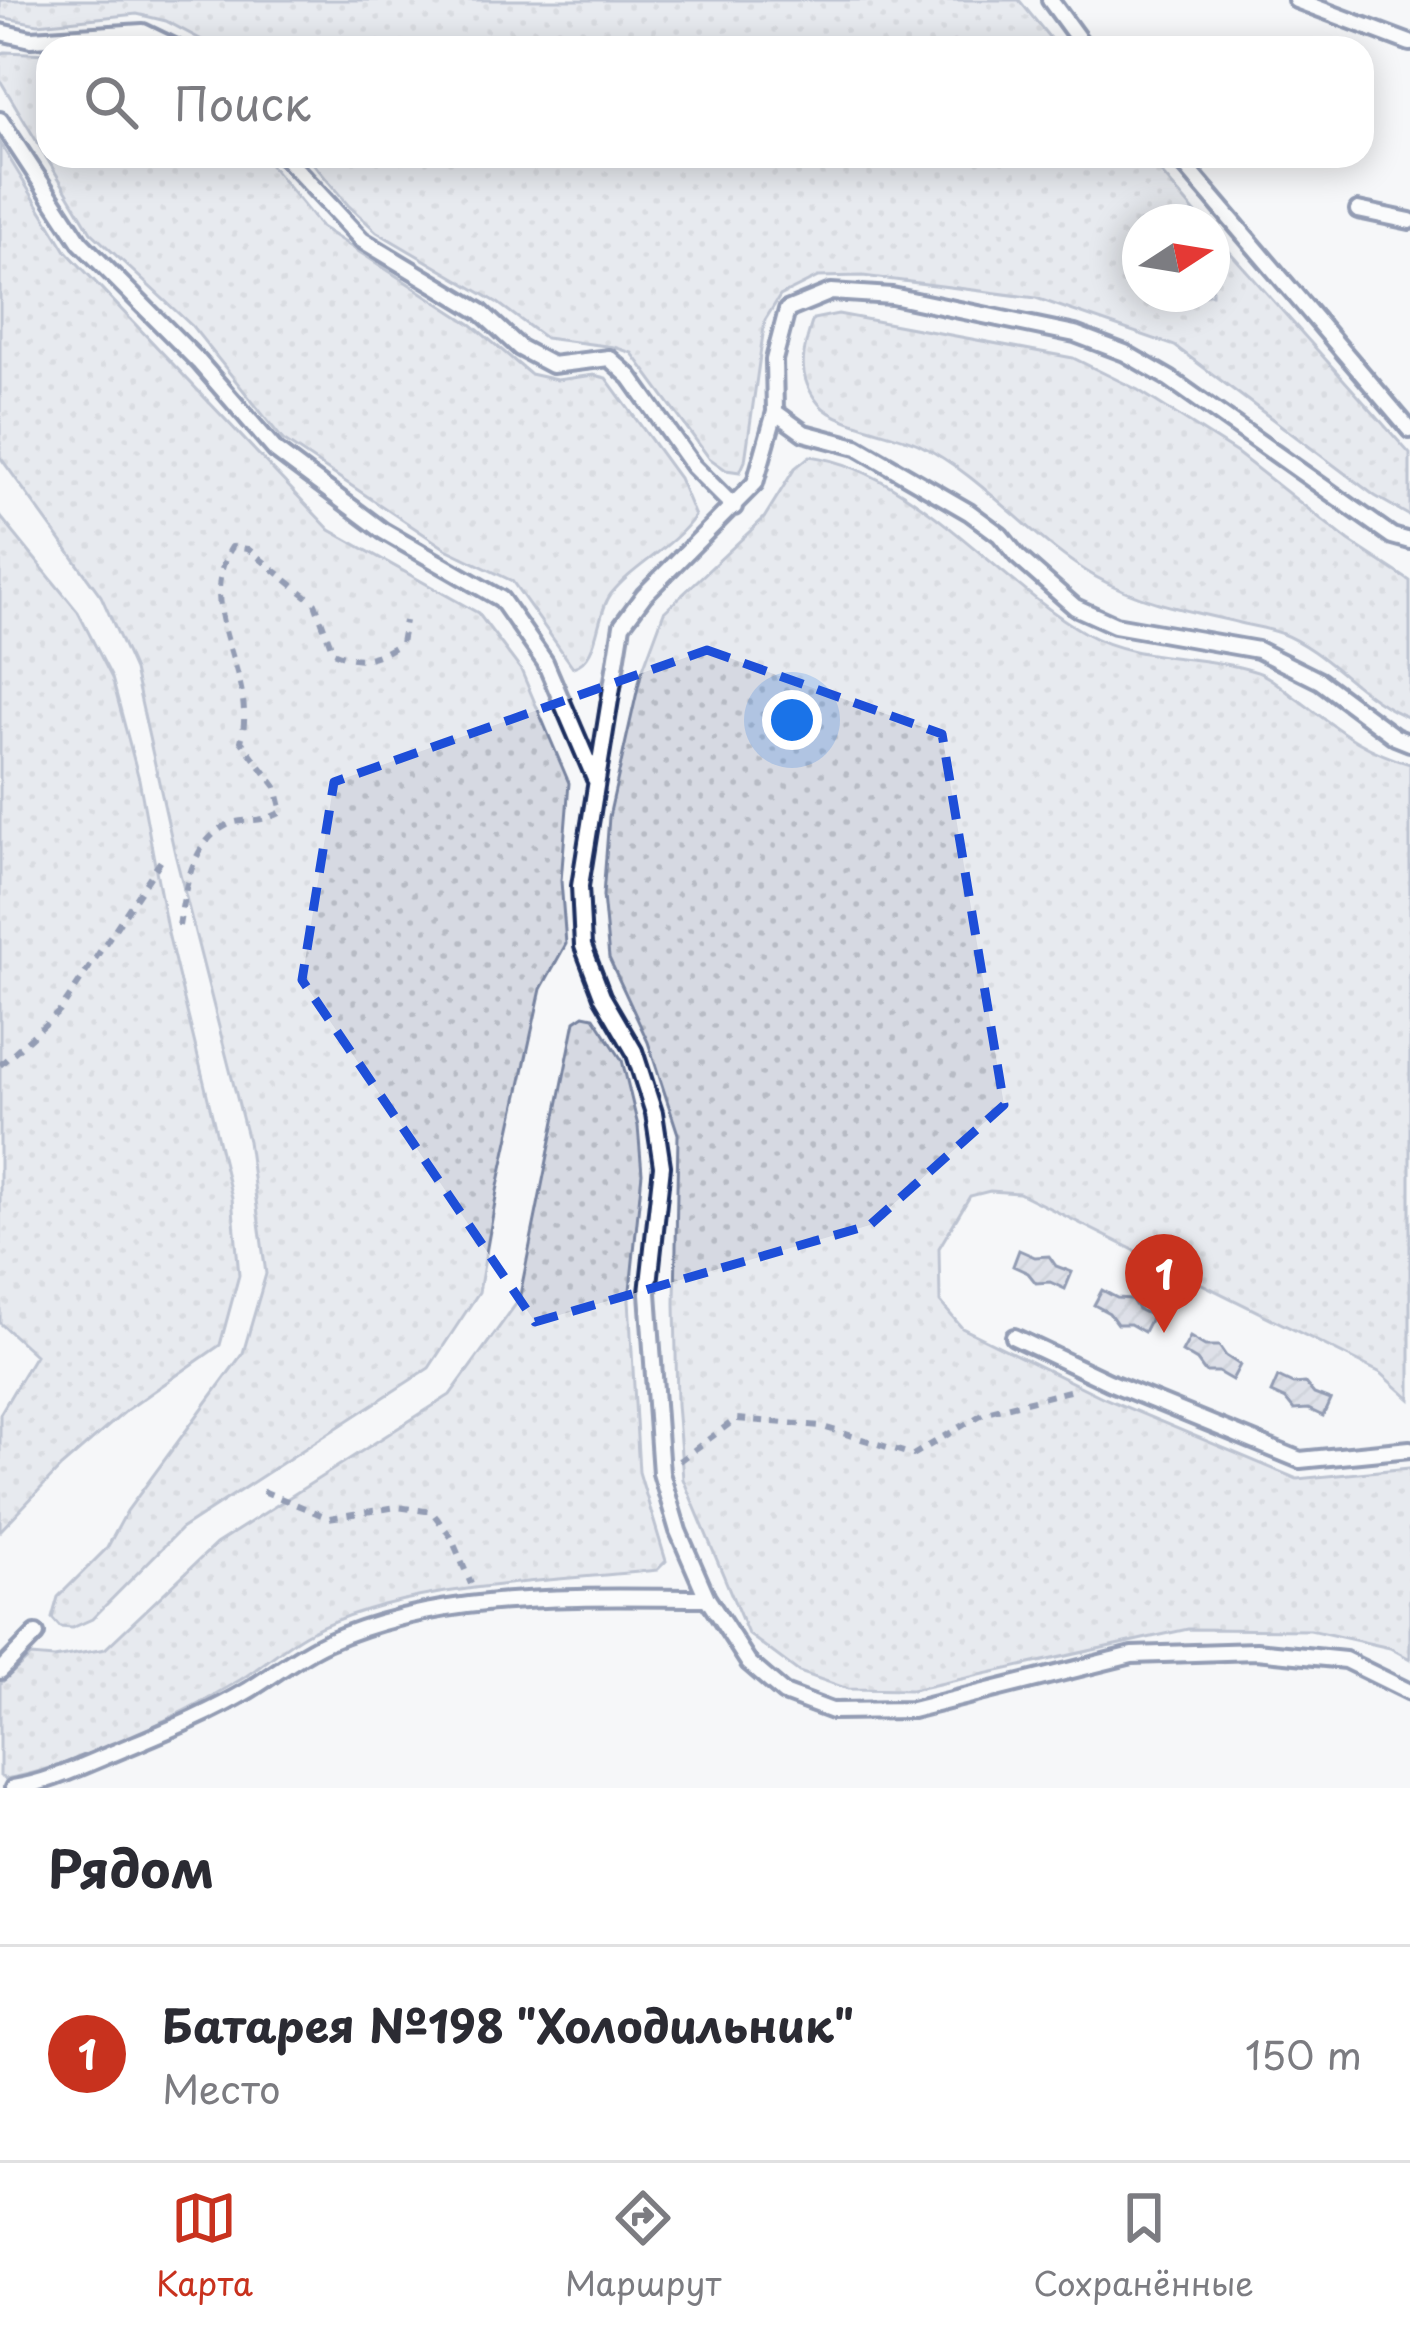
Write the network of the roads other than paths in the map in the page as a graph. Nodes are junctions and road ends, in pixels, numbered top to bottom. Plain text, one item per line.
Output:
1 (1050, 0) edge
2 (1296, 0) edge
3 (0, 32) edge
4 (79, 36) edge
5 (151, 36) edge
6 (1076, 36) edge
7 (36, 39) edge
8 (1410, 43) edge
9 (0, 120) edge
10 (295, 168) edge
11 (1187, 168) edge
12 (1358, 210) dead end
13 (1410, 220) edge
14 (775, 412) junction
15 (1410, 430) edge
16 (734, 507) junction
17 (1410, 541) edge
18 (1410, 742) edge
19 (595, 779) junction
20 (1015, 1337) dead end
21 (1410, 1449) edge
22 (707, 1598) junction
23 (36, 1634) dead end
24 (0, 1671) edge
25 (1410, 1691) edge
26 (6, 1787) edge

1 - 6 lane
2 - 8 lane
3 - 7 lane
4 - 5 lane
9 - 19 lane
10 - 16 lane
11 - 15 lane
12 - 13 lane
14 - 16 lane
14 - 17 lane
14 - 18 lane
16 - 19 lane
19 - 22 lane
20 - 21 lane
22 - 25 lane
22 - 26 lane
23 - 24 lane

